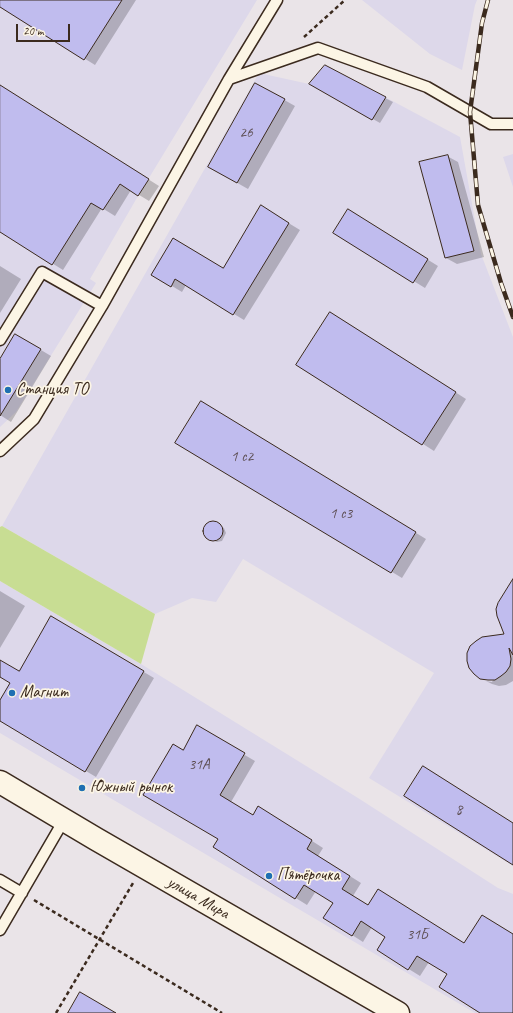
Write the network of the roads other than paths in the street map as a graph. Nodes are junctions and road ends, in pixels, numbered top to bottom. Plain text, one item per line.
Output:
1 (277, 0) edge
2 (229, 79) junction
3 (513, 124) edge
4 (102, 306) junction
5 (0, 340) edge
6 (0, 450) edge
7 (0, 782) edge
8 (64, 820) junction
9 (0, 880) edge
10 (22, 893) junction
11 (0, 930) edge
12 (398, 1013) edge

1 - 2 lane
2 - 3 lane
2 - 4 lane
4 - 5 lane
4 - 6 lane
7 - 8 main road, улица Мира
8 - 10 lane
8 - 12 main road, улица Мира
9 - 10 lane
10 - 11 lane

